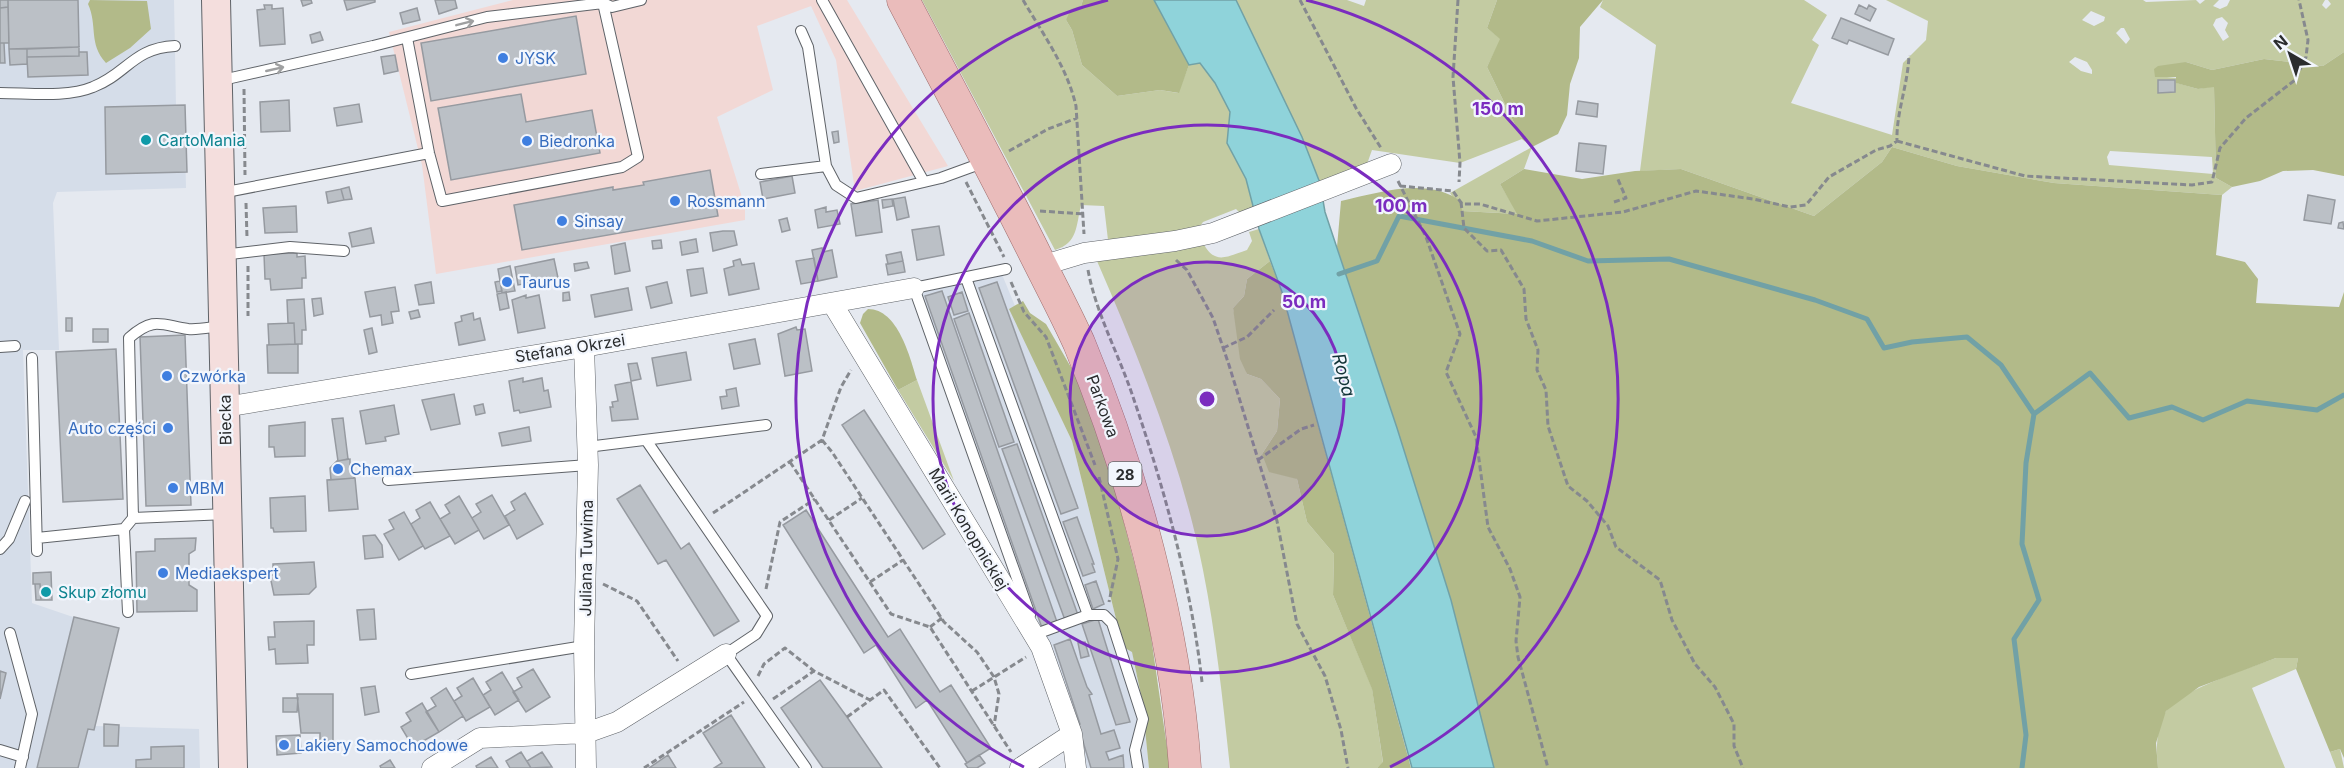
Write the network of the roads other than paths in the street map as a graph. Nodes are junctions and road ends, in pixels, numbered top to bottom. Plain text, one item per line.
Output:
1 (216, 0) edge
2 (641, 0) edge
3 (822, 0) edge
4 (888, 0) edge
5 (903, 0) edge
6 (602, 2) edge
7 (801, 31) dead end
8 (407, 38) junction
9 (175, 46) dead end
10 (218, 81) junction
11 (0, 93) edge
12 (429, 153) junction
13 (1391, 164) road end
14 (977, 165) junction
15 (826, 166) junction
16 (761, 174) dead end
17 (924, 182) junction
18 (220, 194) junction
19 (344, 251) dead end
20 (222, 255) junction
21 (1041, 266) junction
22 (1006, 269) road end
23 (966, 278) junction
24 (914, 288) junction
25 (832, 303) junction
26 (223, 326) junction
27 (15, 346) dead end
28 (0, 347) edge
29 (584, 347) junction
30 (32, 358) dead end
31 (225, 407) junction
32 (766, 425) dead end
33 (646, 440) junction
34 (588, 456) junction
35 (388, 480) dead end
36 (25, 501) dead end
37 (228, 514) junction
38 (133, 518) junction
39 (124, 529) junction
40 (37, 538) junction
41 (0, 549) edge
42 (38, 550) dead end
43 (128, 612) dead end
44 (1088, 615) junction
45 (10, 633) dead end
46 (1039, 641) junction
47 (584, 646) junction
48 (726, 654) junction
49 (411, 674) dead end
50 (586, 733) junction
51 (1072, 734) junction
52 (0, 750) edge
53 (23, 757) junction
54 (20, 768) edge
55 (233, 768) edge
56 (432, 768) edge
57 (586, 768) edge
58 (806, 768) edge
59 (1021, 768) edge
60 (1076, 768) edge
61 (1138, 768) edge
62 (1185, 768) edge

1 - 10 street, Biecka
2 - 6 lane
3 - 17 lane
4 - 14 main road, Parkowa / 28
5 - 14 main road, Parkowa / 28
8 -> 6 lane
6 - 12 lane
7 - 15 lane
10 -> 8 lane
8 - 12 lane
9 - 11 lane
10 - 18 street, Biecka
12 - 18 lane
13 - 21 street
14 - 17 lane
14 - 21 main road, Parkowa / 28
15 - 16 lane
15 - 17 lane
18 - 20 street, Biecka
19 - 20 lane
20 - 26 street, Biecka
21 - 62 main road, Parkowa / 28
22 - 23 lane
23 - 24 lane
23 - 44 lane
24 - 25 street, Stefana Okrzei
24 - 46 lane
25 - 29 street, Stefana Okrzei
25 - 46 street, Marii Konopnickiej
26 - 31 street, Biecka
26 - 38 lane
27 - 28 lane
29 - 31 street, Stefana Okrzei
29 - 34 street, Juliana Tuwima
30 - 40 lane
31 - 37 street, Biecka
32 - 33 lane
33 - 34 lane
33 - 48 lane
34 - 35 lane
34 - 47 street, Juliana Tuwima
36 - 41 lane
37 - 38 lane
37 - 55 street, Biecka
38 - 39 lane
39 - 40 lane
39 - 43 lane
40 - 42 lane
44 - 46 lane
44 - 61 lane
45 - 53 lane
46 - 51 street, Marii Konopnickiej
47 - 49 lane
47 - 50 street, Juliana Tuwima
48 - 50 street
48 - 58 lane
50 - 56 street
50 - 57 street, Juliana Tuwima
51 - 59 street
51 - 60 street, Marii Konopnickiej
52 - 53 lane
53 - 54 lane

